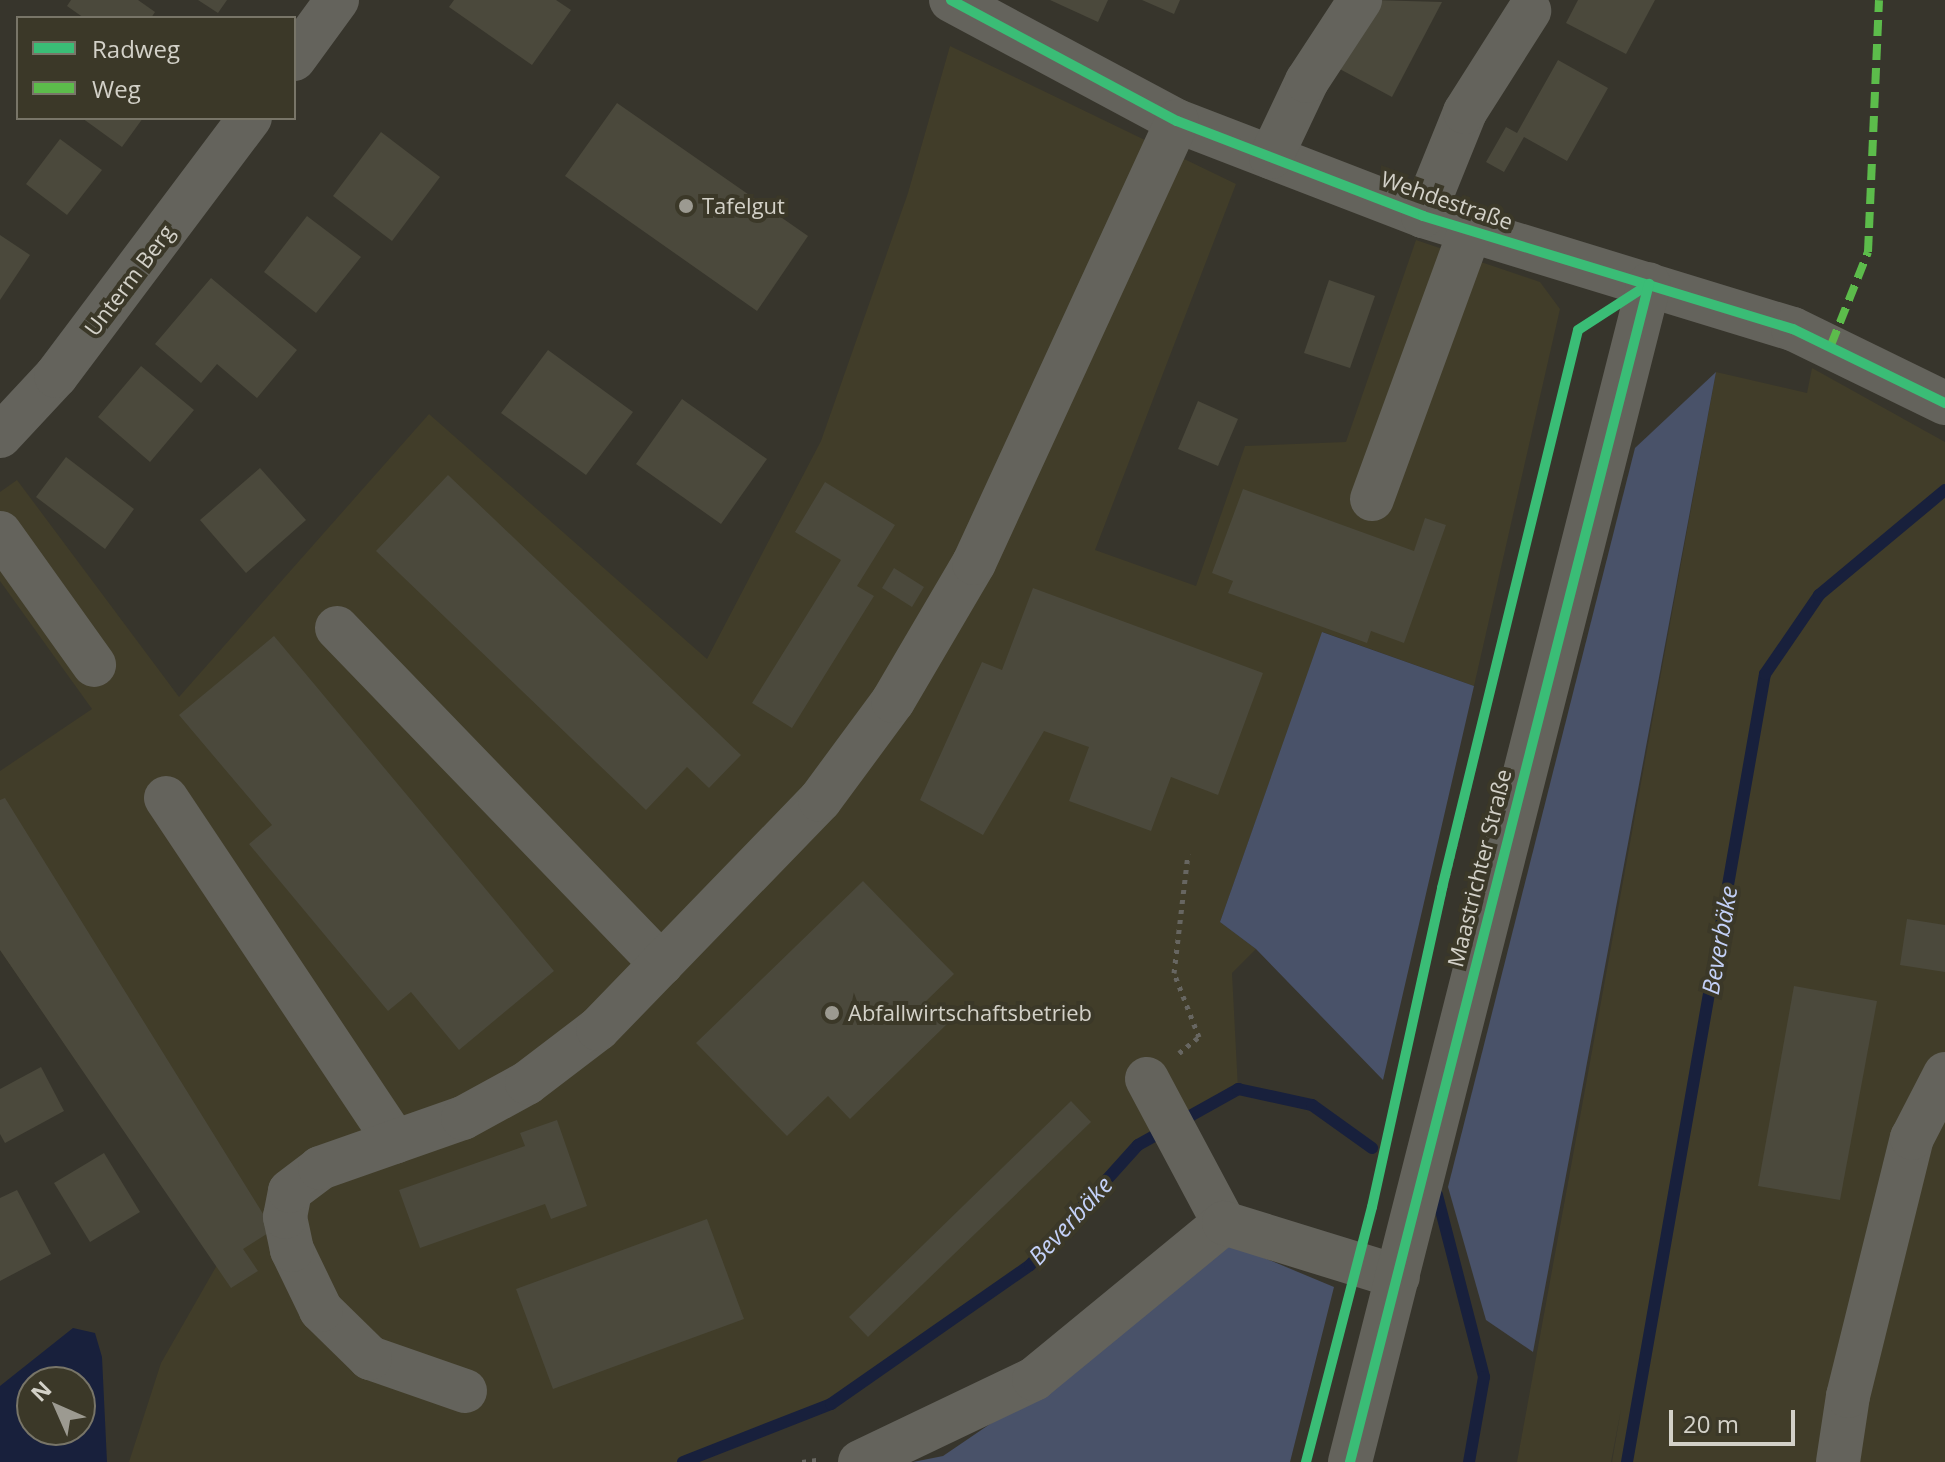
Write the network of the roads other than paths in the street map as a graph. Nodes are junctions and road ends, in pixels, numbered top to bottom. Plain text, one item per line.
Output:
1 (337, 0) edge
2 (951, 0) edge
3 (1360, 0) edge
4 (1529, 11) dead end
5 (296, 56) edge
6 (248, 120) edge
7 (1177, 121) junction
8 (1271, 157) junction
9 (1423, 216) junction
10 (1470, 231) junction
11 (1649, 284) junction
12 (1945, 403) edge
13 (0, 436) edge
14 (1372, 499) dead end
15 (0, 533) edge
16 (337, 628) dead end
17 (94, 665) dead end
18 (166, 798) dead end
19 (661, 964) junction
20 (1945, 1074) edge
21 (1166, 1115) road end
22 (395, 1142) junction
23 (1224, 1223) junction
24 (1398, 1277) junction
25 (465, 1391) dead end
26 (860, 1462) edge
27 (1350, 1462) edge
28 (1838, 1462) edge

1 - 5 street
2 - 7 street, Wehdestraße
3 - 8 street
4 - 9 street, Wehdestraße
6 - 13 street, Unterm Berg
7 - 8 street, Wehdestraße
7 - 19 street
8 - 9 street, Wehdestraße
9 - 10 street, Wehdestraße
10 - 11 street, Wehdestraße
10 - 14 street
11 - 12 street, Wehdestraße
11 - 24 street, Maastrichter Straße
15 - 17 street
16 - 19 street
18 - 22 street
19 - 22 street
20 - 28 street
21 - 23 street
22 - 25 street
23 - 24 street
23 - 26 street
24 - 27 street, Maastrichter Straße

